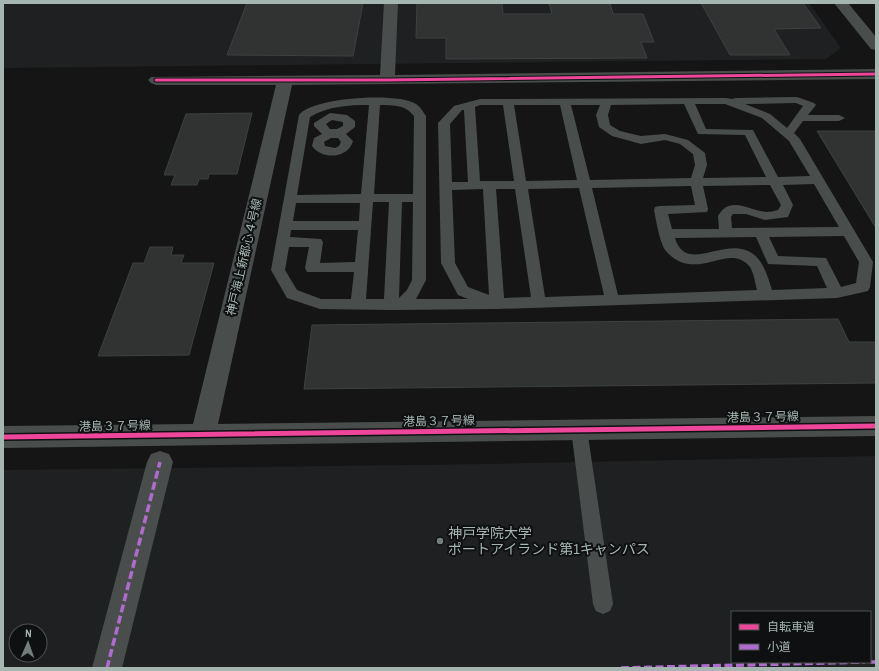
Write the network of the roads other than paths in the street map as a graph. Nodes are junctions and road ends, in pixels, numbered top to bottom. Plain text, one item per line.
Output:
1 (391, 3) edge
2 (841, 3) edge
3 (876, 46) edge
4 (876, 74) edge
5 (156, 80) dead end
6 (285, 80) junction
7 (387, 80) junction
8 (688, 101) junction
9 (726, 101) junction
10 (508, 102) junction
11 (565, 102) junction
12 (607, 102) junction
13 (375, 103) junction
14 (469, 105) junction
15 (335, 110) junction
16 (799, 118) junction
17 (840, 118) dead end
18 (788, 134) junction
19 (776, 180) junction
20 (818, 180) junction
21 (696, 182) junction
22 (584, 183) junction
23 (521, 184) junction
24 (474, 185) junction
25 (489, 185) junction
26 (446, 186) junction
27 (396, 198) junction
28 (420, 198) junction
29 (290, 199) junction
30 (367, 199) junction
31 (365, 225) junction
32 (285, 226) junction
33 (848, 231) junction
34 (726, 232) junction
35 (760, 232) junction
36 (667, 234) junction
37 (282, 242) junction
38 (361, 267) junction
39 (836, 293) junction
40 (766, 295) junction
41 (612, 300) junction
42 (539, 302) junction
43 (358, 304) junction
44 (394, 304) junction
45 (497, 304) junction
46 (876, 426) edge
47 (579, 429) junction
48 (203, 435) junction
49 (3, 437) edge
50 (160, 462) dead end
51 (603, 604) dead end
52 (107, 668) edge

1 - 7 street
2 - 3 street
4 - 7 street
5 - 6 street
6 - 7 street
6 - 48 street, 神戸海上新都心４号線
8 - 9 lane
8 - 12 lane
8 - 19 lane
9 - 16 lane
9 - 18 lane
10 - 11 lane
10 - 14 lane
10 - 23 lane
11 - 12 lane
11 - 22 lane
12 - 21 lane
13 - 15 lane
13 - 28 lane
13 - 30 lane
14 - 24 lane
14 - 26 lane
15 - 15 lane
15 - 29 lane
16 - 17 lane
16 - 18 lane
18 - 20 lane
19 - 20 lane
19 - 21 lane
19 - 34 lane
20 - 33 lane
21 - 22 lane
21 - 36 lane
22 - 23 lane
22 - 41 lane
23 - 25 lane
23 - 42 lane
24 - 25 lane
24 - 26 lane
25 - 45 lane
26 - 45 lane
27 - 28 lane
27 - 30 lane
27 - 44 lane
28 - 44 lane
29 - 30 lane
29 - 32 lane
30 - 31 lane
31 - 32 lane
31 - 38 lane
32 - 37 lane
33 - 35 lane
33 - 39 lane
34 - 35 lane
34 - 36 lane
35 - 39 lane
36 - 40 lane
37 - 38 lane
37 - 43 lane
38 - 43 lane
39 - 40 lane
40 - 41 lane
41 - 42 lane
42 - 45 lane
43 - 44 lane
44 - 45 lane
46 - 47 street, 港島３７号線
47 - 48 street, 港島３７号線
47 - 51 lane
48 - 49 street, 港島３７号線
50 - 52 street

